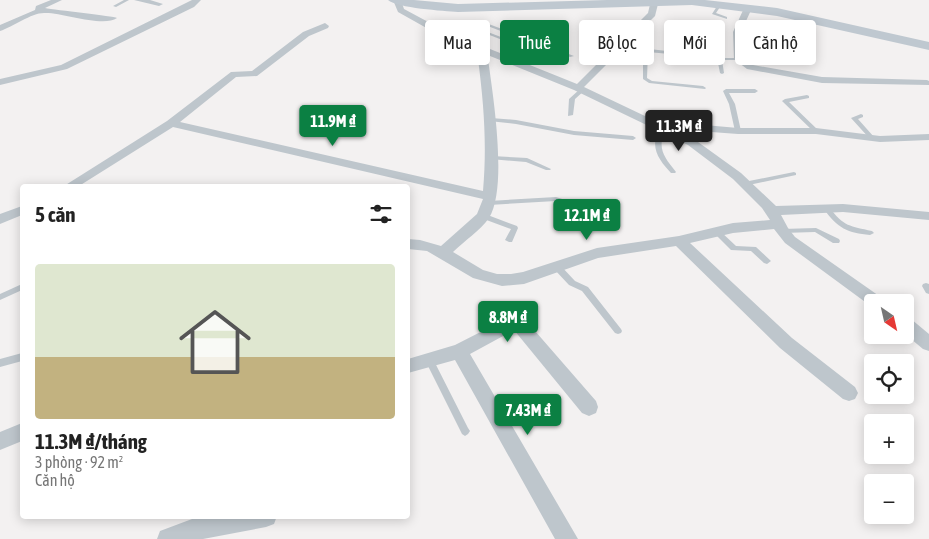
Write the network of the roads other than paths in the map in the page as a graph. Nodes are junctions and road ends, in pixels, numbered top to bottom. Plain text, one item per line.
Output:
1 (58, 0) edge
2 (127, 0) edge
3 (138, 0) edge
4 (197, 0) edge
5 (396, 0) edge
6 (429, 0) edge
7 (528, 0) edge
8 (655, 1) edge
9 (725, 2) edge
10 (159, 4) dead end
11 (115, 6) dead end
12 (748, 8) junction
13 (39, 10) junction
14 (113, 18) dead end
15 (726, 18) dead end
16 (646, 20) edge
17 (742, 20) edge
18 (425, 23) edge
19 (325, 26) dead end
20 (490, 26) edge
21 (0, 28) edge
22 (929, 40) edge
23 (929, 46) edge
24 (490, 53) edge
25 (572, 56) dead end
26 (735, 59) edge
27 (485, 65) edge
28 (603, 65) edge
29 (645, 65) edge
30 (747, 65) edge
31 (722, 73) dead end
32 (0, 82) edge
33 (927, 82) dead end
34 (703, 88) dead end
35 (580, 89) junction
36 (755, 91) dead end
37 (807, 97) dead end
38 (570, 115) dead end
39 (861, 116) dead end
40 (491, 120) junction
41 (172, 123) junction
42 (662, 128) junction
43 (738, 131) junction
44 (816, 131) junction
45 (929, 137) edge
46 (633, 138) dead end
47 (872, 138) junction
48 (692, 143) junction
49 (492, 158) junction
50 (548, 169) dead end
51 (674, 172) dead end
52 (794, 174) dead end
53 (73, 184) edge
54 (744, 184) junction
55 (490, 199) junction
56 (579, 207) dead end
57 (827, 209) junction
58 (20, 211) edge
59 (483, 216) junction
60 (929, 216) edge
61 (0, 219) edge
62 (777, 222) junction
63 (717, 232) junction
64 (870, 233) dead end
65 (509, 240) dead end
66 (679, 241) junction
67 (836, 241) dead end
68 (410, 244) edge
69 (444, 252) junction
70 (767, 261) dead end
71 (557, 267) junction
72 (20, 288) edge
73 (865, 294) edge
74 (0, 296) edge
75 (618, 332) dead end
76 (914, 332) edge
77 (929, 344) edge
78 (459, 351) junction
79 (20, 358) edge
80 (429, 360) junction
81 (0, 363) edge
82 (410, 365) edge
83 (849, 393) dead end
84 (590, 406) dead end
85 (465, 432) dead end
86 (20, 433) edge
87 (0, 441) edge
88 (250, 519) edge
89 (168, 539) edge
90 (567, 539) edge

1 - 13 street
2 - 11 lane
3 - 10 street
4 - 32 street
5 - 8 main road
5 - 18 street
6 - 7 main road
8 - 9 main road
8 - 16 street
9 - 12 main road
9 - 15 lane
9 - 22 main road
12 - 17 street
12 - 23 main road
13 - 14 street
13 - 21 street
19 - 41 street
20 - 25 lane
24 - 35 street
26 - 31 lane
27 - 40 street
28 - 35 street
29 - 34 lane
30 - 33 street
35 - 38 lane
35 - 42 street
36 - 43 lane
37 - 44 lane
39 - 47 lane
40 - 46 lane
40 - 49 street
41 - 53 street
41 - 55 street
42 - 48 street
42 - 51 lane
43 - 44 street
43 - 48 street
44 - 47 street
45 - 47 street
48 - 54 street
49 - 50 lane
49 - 55 street
52 - 54 lane
54 - 62 street
55 - 56 lane
55 - 59 street
57 - 60 street
57 - 62 street
57 - 64 lane
58 - 61 street
59 - 65 lane
59 - 69 street
62 - 63 street
62 - 67 lane
62 - 73 street
63 - 66 street
63 - 70 lane
66 - 71 street
66 - 83 street
68 - 69 street
69 - 71 street
71 - 75 lane
72 - 74 lane
76 - 77 street
78 - 80 street
78 - 84 street
78 - 90 street
79 - 81 lane
80 - 82 street
80 - 85 lane
86 - 87 street
88 - 89 street

